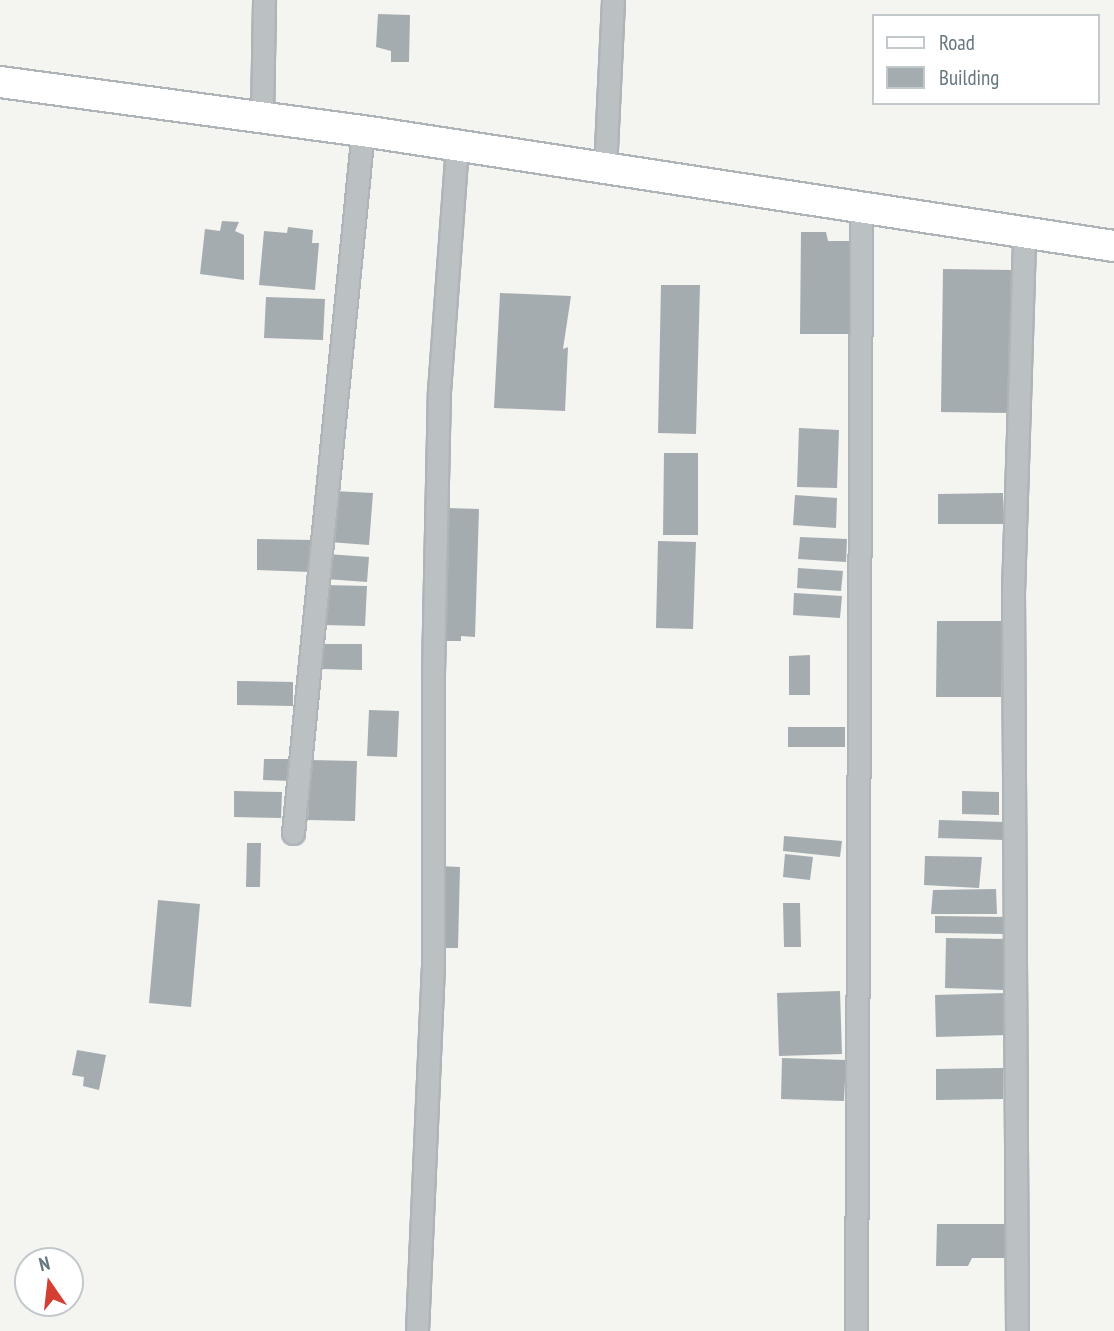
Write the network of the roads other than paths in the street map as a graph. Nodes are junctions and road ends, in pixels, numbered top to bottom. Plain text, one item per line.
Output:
1 (264, 0) edge
2 (613, 0) edge
3 (0, 82) edge
4 (262, 117) junction
5 (363, 131) junction
6 (457, 147) junction
7 (605, 170) junction
8 (861, 208) junction
9 (1024, 232) junction
10 (1114, 246) edge
11 (293, 833) dead end
12 (417, 1331) edge
13 (856, 1331) edge
14 (1017, 1331) edge

1 - 4 street
2 - 7 street
3 - 4 main road
4 - 5 main road
5 - 6 main road
5 - 11 street
6 - 7 main road
6 - 12 street
7 - 8 main road
8 - 9 main road
8 - 13 street
9 - 10 main road
9 - 14 street

